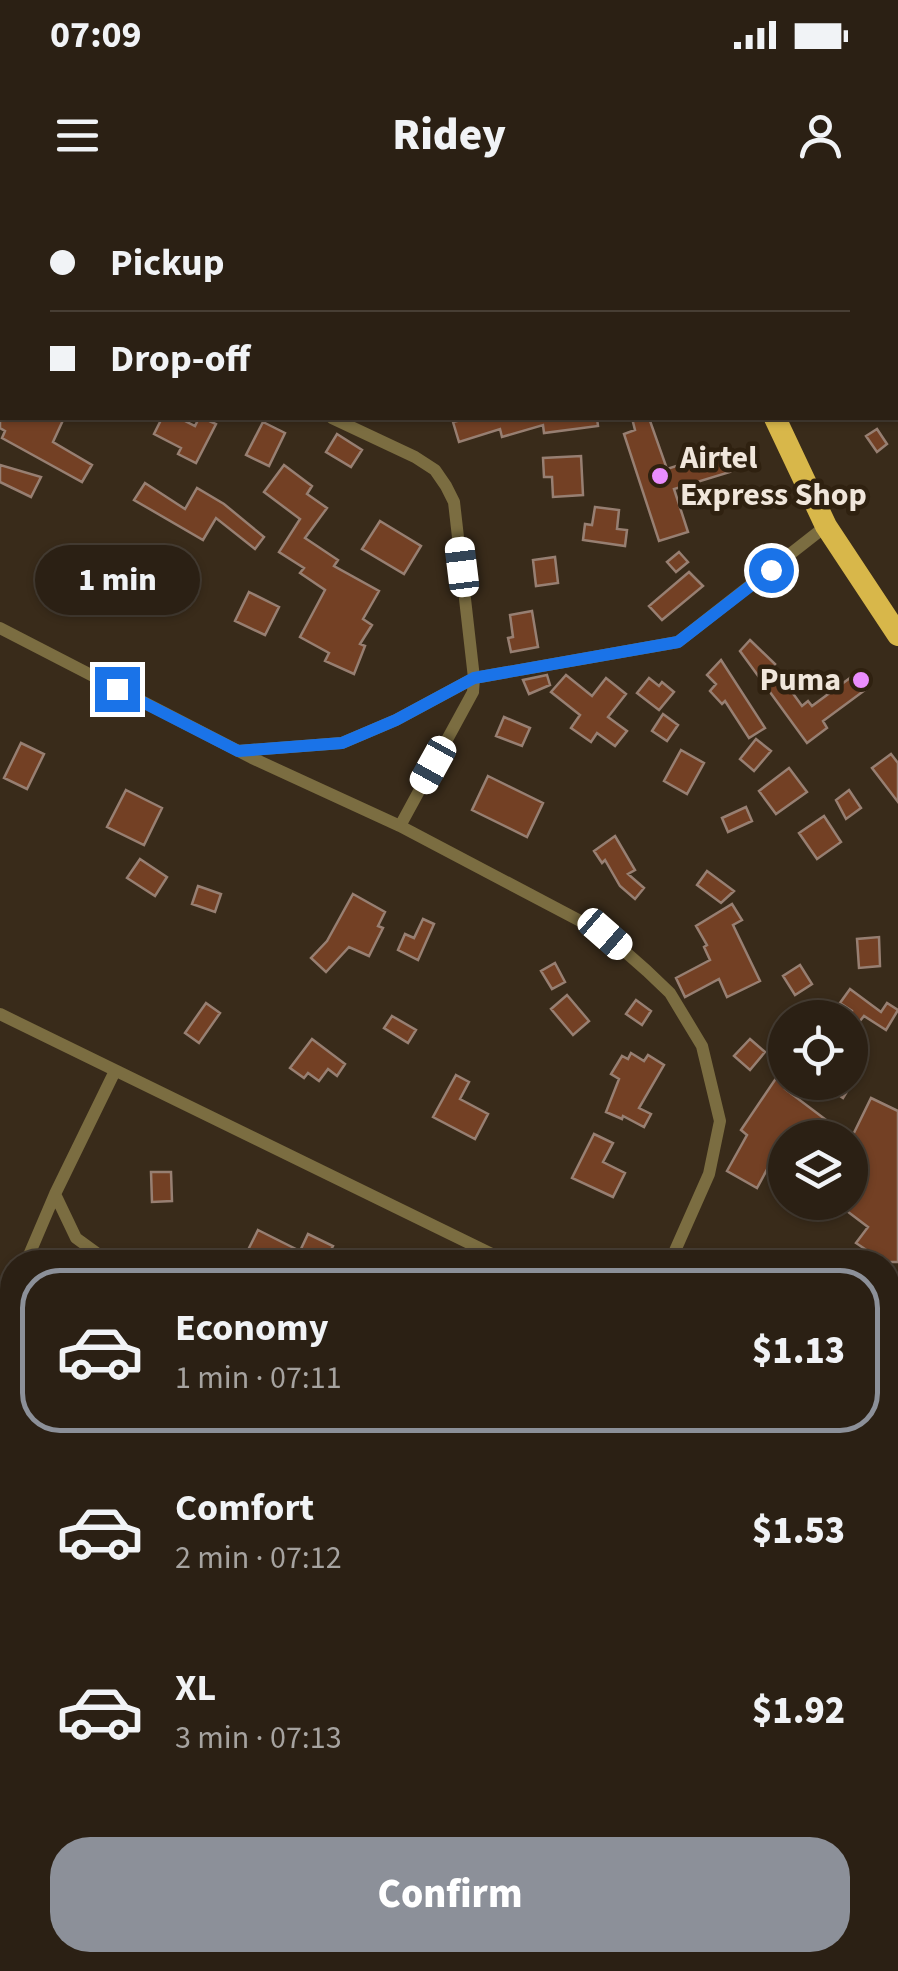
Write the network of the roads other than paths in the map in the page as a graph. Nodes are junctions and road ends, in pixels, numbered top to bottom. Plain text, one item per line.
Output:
1 (336, 420) edge
2 (776, 420) edge
3 (826, 526) junction
4 (0, 628) edge
5 (898, 635) edge
6 (474, 678) junction
7 (238, 751) junction
8 (400, 826) junction
9 (0, 1014) edge
10 (115, 1070) junction
11 (54, 1194) junction
12 (31, 1250) edge
13 (92, 1250) edge
14 (483, 1250) edge
15 (675, 1250) edge

1 - 6 street
2 - 3 highway
3 - 5 highway
3 - 6 street
4 - 7 street
6 - 7 street
6 - 8 street
7 - 8 street
8 - 15 street
9 - 10 street
10 - 11 street
10 - 14 street
11 - 12 street
11 - 13 street

